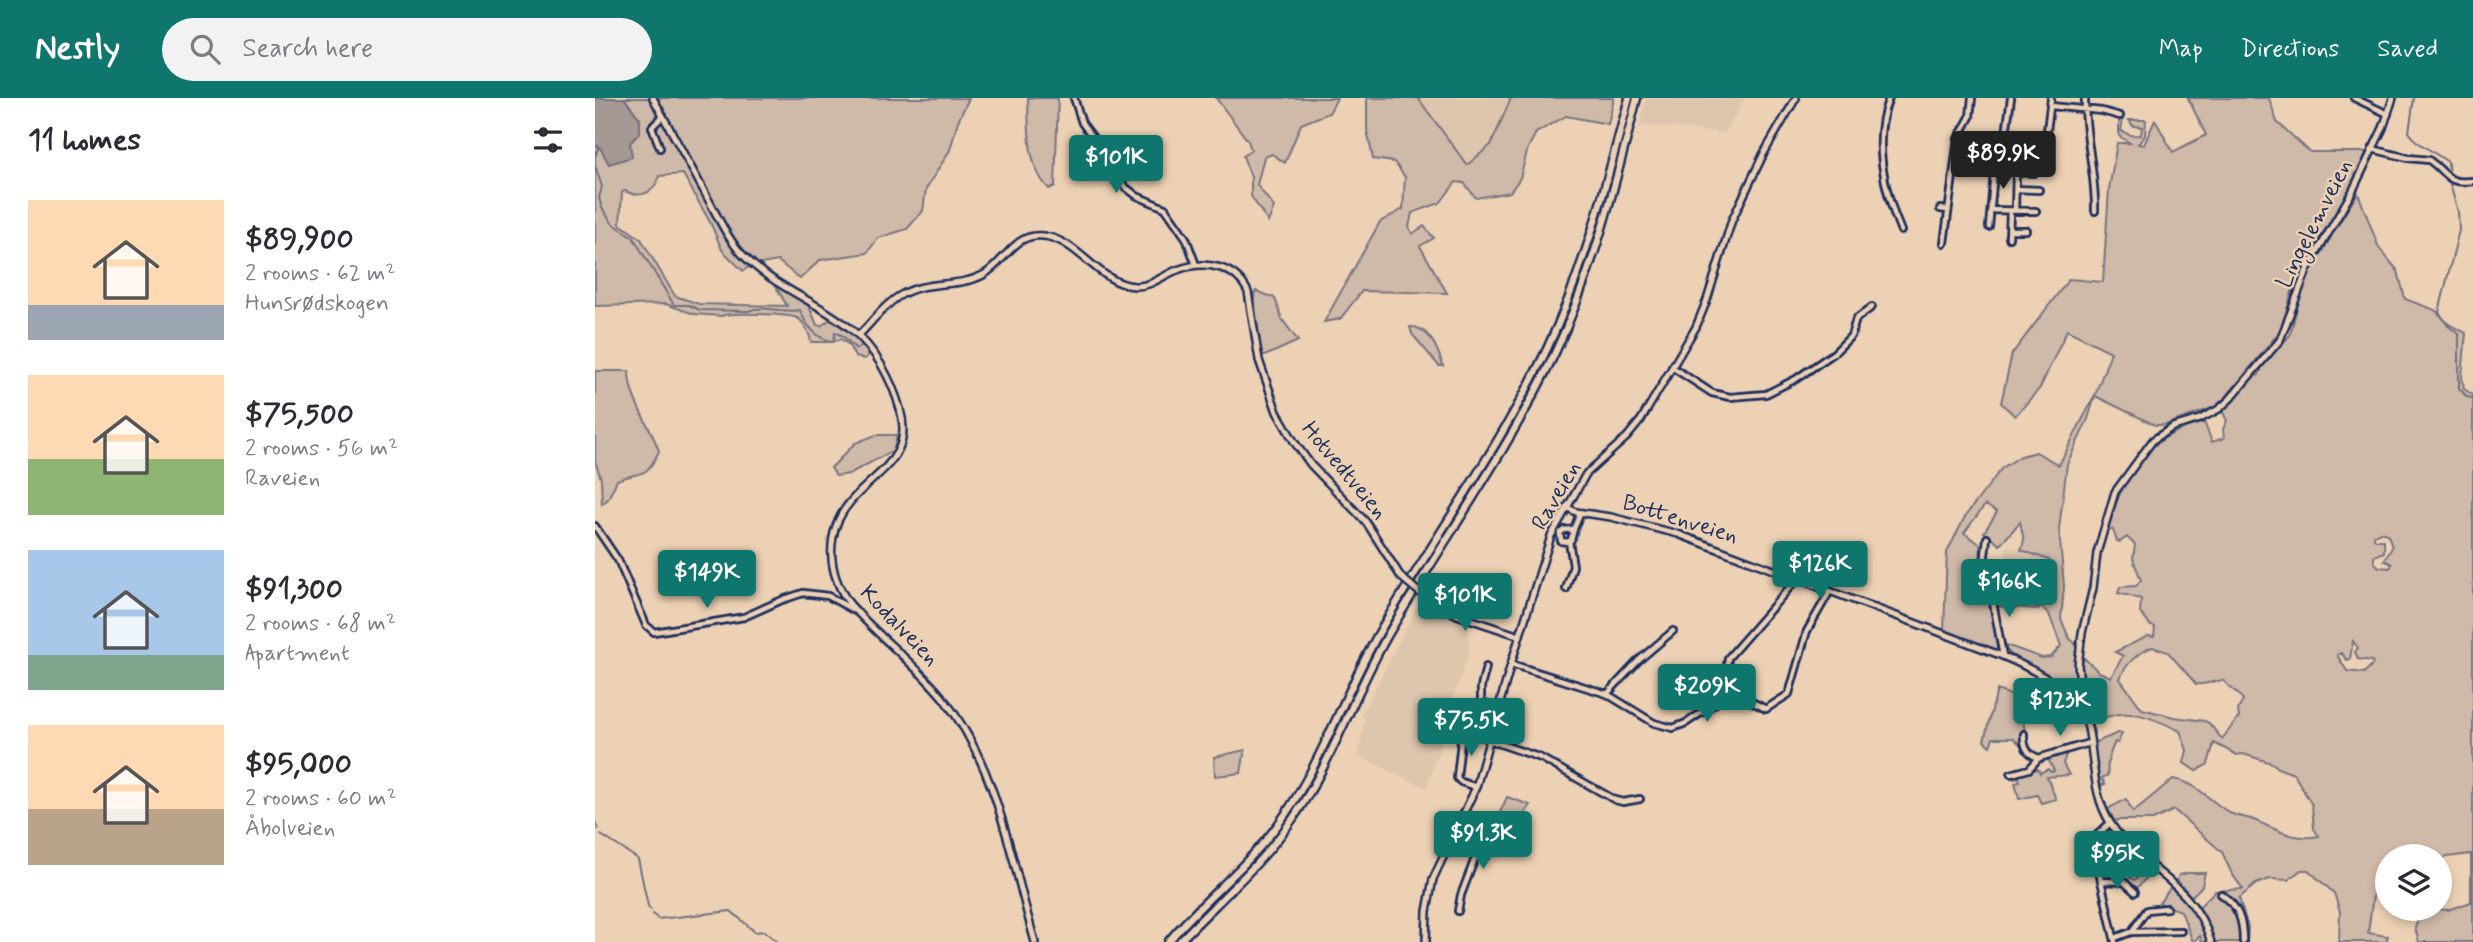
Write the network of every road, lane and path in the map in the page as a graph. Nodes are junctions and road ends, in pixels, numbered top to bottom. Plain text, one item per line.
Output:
1 (653, 98) edge
2 (1074, 98) edge
3 (1629, 98) edge
4 (1637, 98) edge
5 (1796, 98) edge
6 (1889, 98) edge
7 (1972, 98) edge
8 (2011, 98) edge
9 (2051, 98) edge
10 (2085, 98) edge
11 (2354, 98) edge
12 (2393, 98) edge
13 (2051, 106) junction
14 (2085, 109) junction
15 (2388, 114) junction
16 (663, 116) junction
17 (2120, 116) dead end
18 (2007, 135) junction
19 (2020, 136) junction
20 (660, 148) dead end
21 (2372, 149) junction
22 (1994, 172) junction
23 (2018, 173) junction
24 (2034, 173) dead end
25 (2473, 181) edge
26 (2016, 189) junction
27 (2039, 190) dead end
28 (1897, 192) dead end
29 (1888, 194) junction
30 (1940, 209) dead end
31 (1948, 210) junction
32 (1991, 210) junction
33 (2012, 211) junction
34 (2036, 211) dead end
35 (2095, 211) dead end
36 (1989, 227) dead end
37 (2010, 230) junction
38 (2026, 230) dead end
39 (1901, 231) dead end
40 (2010, 237) dead end
41 (1944, 243) dead end
42 (1196, 265) junction
43 (1871, 307) dead end
44 (859, 335) junction
45 (1672, 367) junction
46 (1566, 507) junction
47 (1580, 513) junction
48 (595, 526) edge
49 (1574, 528) junction
50 (1987, 538) dead end
51 (1569, 541) junction
52 (1798, 579) junction
53 (1566, 589) dead end
54 (1830, 591) junction
55 (858, 612) junction
56 (1673, 631) dead end
57 (1520, 636) junction
58 (2003, 656) junction
59 (1511, 664) junction
60 (1486, 667) dead end
61 (1731, 692) junction
62 (1607, 694) junction
63 (2076, 702) junction
64 (1498, 709) junction
65 (1462, 732) dead end
66 (2024, 734) dead end
67 (1489, 740) junction
68 (2089, 743) junction
69 (2039, 758) junction
70 (2011, 774) dead end
71 (1476, 788) junction
72 (1640, 799) dead end
73 (2111, 824) junction
74 (1454, 835) junction
75 (1472, 841) junction
76 (1483, 844) dead end
77 (2101, 881) junction
78 (2134, 892) dead end
79 (2221, 894) dead end
80 (2167, 908) dead end
81 (1458, 911) dead end
82 (2181, 931) dead end
83 (2131, 932) junction
84 (2115, 940) edge
85 (1035, 942) edge
86 (1168, 942) edge
87 (1179, 942) edge
88 (1426, 942) edge
89 (2211, 942) edge
90 (2243, 942) edge

1 - 16 main road, Kodalveien
2 - 42 street
3 - 86 highway
4 - 87 highway
5 - 45 main road, Raveien
6 - 29 street
7 - 31 street
8 - 18 street
9 - 13 street
10 - 14 street
11 - 15 street
12 - 15 main road, Lingelemveien
13 - 14 street
13 - 19 street
14 - 17 street
14 - 35 street
15 - 21 main road, Lingelemveien
16 - 20 street
16 - 44 main road, Kodalveien
18 - 19 street
18 - 22 street
19 - 23 street
21 - 25 street
21 - 63 main road, Lingelemveien
22 - 23 street
22 - 32 street
23 - 24 street
23 - 26 street
26 - 27 street
26 - 33 street
28 - 29 street
29 - 39 street
30 - 31 street
31 - 41 street
32 - 33 street
32 - 36 street
33 - 34 street
33 - 37 street
37 - 38 street
37 - 40 street
42 - 44 main road
42 - 57 main road, Hotvedtveien, bridge
43 - 45 street
44 - 55 main road, Kodalveien
45 - 46 main road, Raveien
46 - 47 main road, Bottenveien
46 - 57 main road, Raveien
47 - 49 street
47 - 52 main road, Bottenveien
48 - 55 street
49 - 51 street
49 - 51 street
50 - 58 street
51 - 53 street
52 - 54 main road, Bottenveien
52 - 61 street
54 - 58 main road, Bottenveien
54 - 61 street
55 - 85 main road, Kodalveien
56 - 62 street
57 - 59 main road, Raveien
58 - 63 main road, Bottenveien
59 - 62 street
59 - 64 main road, Raveien
60 - 64 street
61 - 62 street
63 - 68 main road, Lingelemveien
64 - 67 main road, Raveien
65 - 71 street
66 - 69 street
67 - 71 main road, Raveien
67 - 72 street
68 - 69 street
68 - 73 main road, Lingelemveien
69 - 70 street
71 - 74 main road, Raveien
73 - 77 street
73 - 89 main road, Lingelemveien
74 - 75 street
74 - 88 main road, Raveien
75 - 76 street
75 - 81 street
77 - 78 street
77 - 84 street
79 - 90 street
80 - 83 street
82 - 83 street
83 - 84 street

